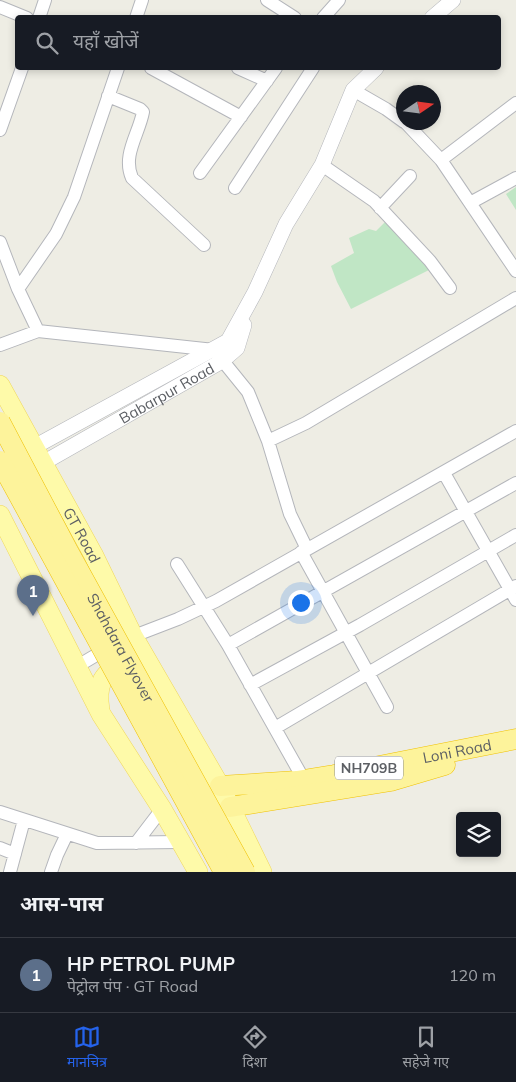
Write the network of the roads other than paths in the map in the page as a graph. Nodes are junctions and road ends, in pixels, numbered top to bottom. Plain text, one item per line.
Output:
1 (45, 0) edge
2 (142, 0) edge
3 (267, 0) edge
4 (339, 0) edge
5 (453, 0) edge
6 (0, 7) edge
7 (20, 15) edge
8 (40, 15) edge
9 (137, 15) edge
10 (290, 15) edge
11 (326, 15) edge
12 (436, 15) edge
13 (21, 70) edge
14 (117, 70) edge
15 (155, 70) edge
16 (242, 70) edge
17 (275, 70) edge
18 (312, 70) edge
19 (374, 70) edge
20 (267, 81) junction
21 (353, 90) junction
22 (108, 96) junction
23 (516, 103) edge
24 (396, 116) edge
25 (241, 117) junction
26 (0, 130) edge
27 (412, 130) edge
28 (441, 160) junction
29 (322, 165) junction
30 (200, 173) dead end
31 (410, 176) dead end
32 (516, 178) edge
33 (235, 188) dead end
34 (470, 203) junction
35 (380, 208) junction
36 (0, 242) edge
37 (204, 244) dead end
38 (516, 271) edge
39 (450, 288) dead end
40 (18, 289) junction
41 (516, 298) edge
42 (38, 331) junction
43 (0, 346) edge
44 (218, 355) junction
45 (0, 385) edge
46 (0, 422) edge
47 (516, 431) edge
48 (268, 441) junction
49 (39, 455) junction
50 (0, 461) edge
51 (444, 472) junction
52 (516, 483) edge
53 (466, 512) junction
54 (0, 515) edge
55 (516, 535) edge
56 (304, 550) junction
57 (488, 551) junction
58 (177, 564) dead end
59 (323, 592) junction
60 (514, 592) edge
61 (205, 607) junction
62 (346, 633) junction
63 (133, 636) junction
64 (228, 645) junction
65 (76, 667) junction
66 (151, 668) junction
67 (368, 674) junction
68 (250, 685) junction
69 (387, 707) dead end
70 (101, 714) junction
71 (274, 728) junction
72 (516, 739) edge
73 (516, 750) edge
74 (304, 780) junction
75 (220, 786) junction
76 (230, 806) junction
77 (162, 809) junction
78 (0, 812) edge
79 (24, 820) junction
80 (68, 834) junction
81 (179, 842) junction
82 (136, 843) junction
83 (0, 848) edge
84 (15, 854) junction
85 (10, 872) edge
86 (51, 872) edge
87 (198, 872) edge
88 (224, 872) edge
89 (245, 872) edge
90 (262, 872) edge

1 - 8 street
2 - 9 street
3 - 10 street
4 - 11 street
5 - 12 street
6 - 7 street
13 - 26 street
14 - 22 street
15 - 25 street
16 - 20 street
17 - 20 street
18 - 33 street
19 - 21 street, Babarpur Road
20 - 25 street
21 - 24 street
21 - 29 street, Babarpur Road
22 - 37 street
22 - 40 street
23 - 28 street
25 - 30 street
27 - 28 street
28 - 34 street
29 - 35 street
29 - 44 street, Babarpur Road
31 - 35 street
32 - 34 street
34 - 38 street
35 - 39 street
36 - 40 street
40 - 42 street
41 - 48 street
42 - 43 street
42 - 44 street
44 - 48 street
44 - 49 street, Babarpur Road
45 - 49 main road, GT Road
46 - 89 highway, Shahdara Flyover, bridge
47 - 51 street
48 - 56 street
49 - 63 main road, GT Road
50 - 88 highway, Shahdara Flyover, bridge
51 - 53 street
51 - 56 street
52 - 53 street
53 - 57 street
53 - 59 street
54 - 65 main road
55 - 57 street
56 - 59 street
56 - 61 street
57 - 60 street
57 - 62 street
58 - 61 street
59 - 62 street
59 - 64 street
60 - 67 street
61 - 63 street
61 - 64 street
62 - 67 street
62 - 68 street
63 - 65 street
63 - 66 main road, GT Road
64 - 68 street
65 - 70 main road
66 - 70 main road
66 - 75 main road, GT Road
67 - 69 street
67 - 71 street
68 - 71 street
70 - 77 main road
71 - 74 street
72 - 74 highway, Loni Road / NH709B
73 - 76 highway, Loni Road / NH709B
74 - 75 highway, Loni Road / NH709B
75 - 76 main road, GT Road
76 - 90 main road, GT Road
77 - 81 main road
77 - 82 street
78 - 79 street
79 - 80 street
79 - 84 street
80 - 82 street
80 - 86 street
81 - 82 street
81 - 87 main road
83 - 84 street
84 - 85 street

